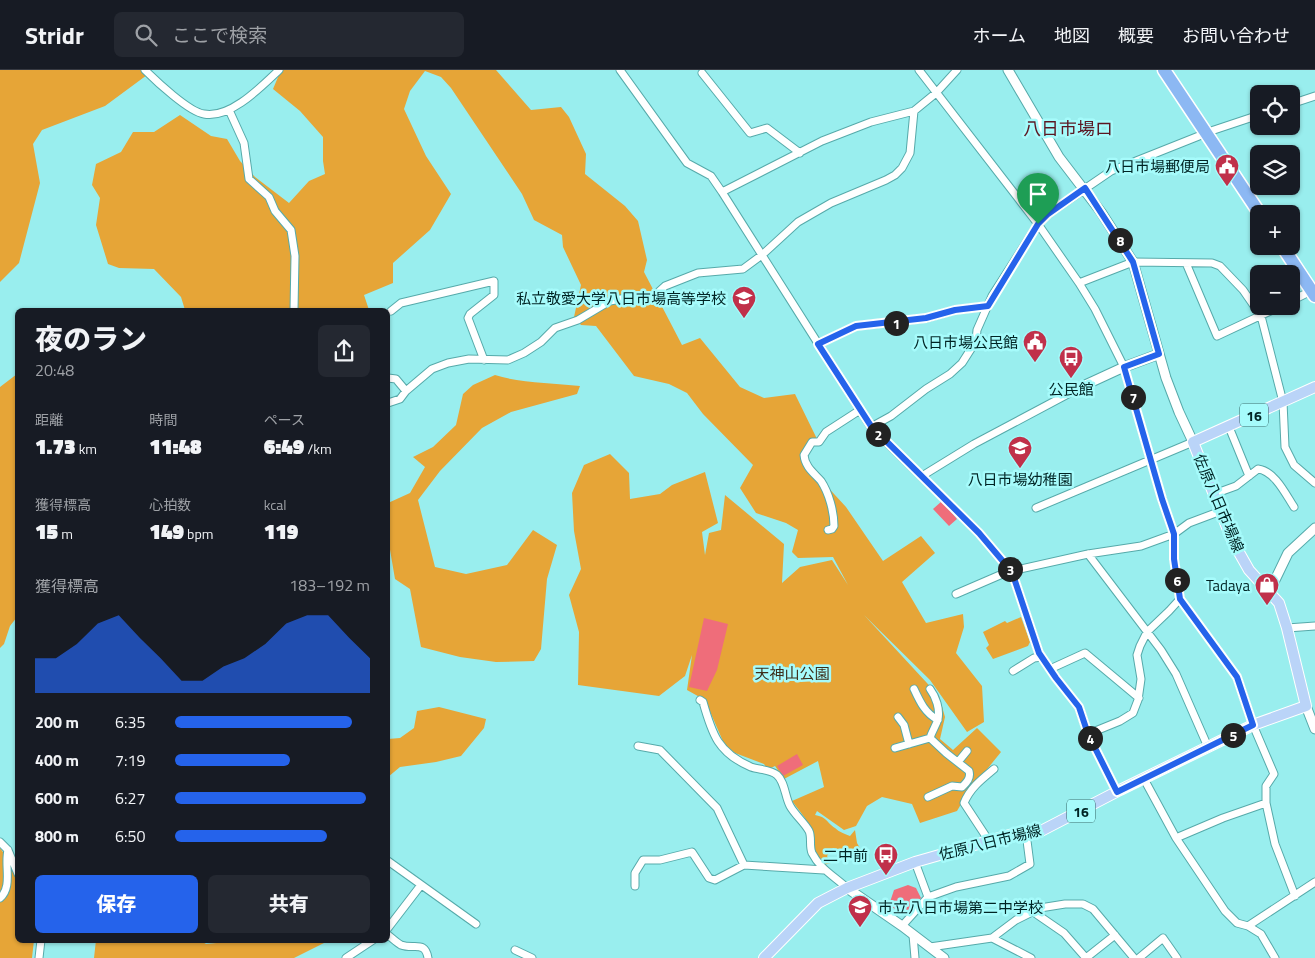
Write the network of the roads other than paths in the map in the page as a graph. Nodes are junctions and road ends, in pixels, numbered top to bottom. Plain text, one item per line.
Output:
1 (145, 70) edge
2 (279, 70) edge
3 (620, 70) edge
4 (919, 70) edge
5 (956, 70) edge
6 (1008, 70) edge
7 (1164, 70) edge
8 (702, 73) dead end
9 (936, 93) junction
10 (1315, 96) edge
11 (1300, 101) edge
12 (229, 110) junction
13 (914, 111) junction
14 (1250, 118) edge
15 (1207, 133) junction
16 (800, 153) junction
17 (1085, 188) junction
18 (722, 192) junction
19 (1254, 205) edge
20 (1038, 224) junction
21 (762, 255) junction
22 (1288, 255) edge
23 (1133, 262) junction
24 (1186, 263) junction
25 (1079, 283) junction
26 (1314, 292) edge
27 (1300, 297) edge
28 (988, 306) junction
29 (294, 308) edge
30 (391, 311) dead end
31 (1261, 316) junction
32 (818, 344) junction
33 (1159, 354) junction
34 (484, 360) junction
35 (1124, 367) junction
36 (390, 378) edge
37 (1085, 385) joint
38 (1315, 387) edge
39 (406, 391) junction
40 (390, 402) edge
41 (1283, 402) junction
42 (860, 410) junction
43 (871, 426) junction
44 (1229, 427) junction
45 (1193, 442) junction
46 (1151, 459) junction
47 (922, 476) junction
48 (1249, 476) junction
49 (1315, 483) edge
50 (1214, 494) junction
51 (1294, 507) dead end
52 (1036, 508) dead end
53 (1221, 512) junction
54 (1315, 528) edge
55 (828, 530) dead end
56 (1174, 534) junction
57 (1088, 554) junction
58 (1012, 572) junction
59 (1266, 589) junction
60 (956, 594) dead end
61 (1180, 599) junction
62 (1315, 626) edge
63 (1287, 628) junction
64 (1147, 632) junction
65 (1042, 657) junction
66 (1050, 669) junction
67 (1013, 671) dead end
68 (914, 689) dead end
69 (930, 689) dead end
70 (1139, 698) junction
71 (700, 700) dead end
72 (1306, 706) junction
73 (898, 717) dead end
74 (938, 720) junction
75 (1253, 725) junction
76 (1315, 729) edge
77 (1088, 734) junction
78 (930, 738) junction
79 (909, 744) junction
80 (638, 746) dead end
81 (1208, 747) junction
82 (895, 748) dead end
83 (967, 751) dead end
84 (958, 762) junction
85 (994, 769) dead end
86 (970, 774) junction
87 (1144, 779) junction
88 (980, 780) junction
89 (1117, 792) junction
90 (928, 797) dead end
91 (1266, 803) junction
92 (1026, 833) junction
93 (1176, 838) junction
94 (989, 841) junction
95 (0, 842) edge
96 (8, 850) junction
97 (390, 862) edge
98 (915, 862) junction
99 (744, 865) junction
100 (15, 867) edge
101 (824, 870) junction
102 (1315, 882) edge
103 (421, 885) junction
104 (635, 886) dead end
105 (847, 888) junction
106 (1295, 896) junction
107 (928, 897) junction
108 (0, 898) edge
109 (1032, 912) junction
110 (476, 924) dead end
111 (390, 925) edge
112 (902, 926) junction
113 (1248, 926) junction
114 (913, 935) junction
115 (1114, 935) junction
116 (390, 936) edge
117 (992, 938) junction
118 (41, 943) edge
119 (368, 943) edge
120 (930, 947) junction
121 (516, 950) dead end
122 (39, 958) edge
123 (346, 958) edge
124 (428, 958) edge
125 (532, 958) edge
126 (764, 958) edge
127 (915, 958) edge
128 (944, 958) edge
129 (1031, 958) edge
130 (1086, 958) edge
131 (1134, 958) edge
132 (1139, 958) edge
133 (1177, 958) edge
134 (1275, 958) edge

1 - 12 street
2 - 12 street
3 - 18 street
4 - 9 street
5 - 9 street
6 - 17 street
7 - 15 highway
8 - 16 street
9 - 13 street
9 - 20 street
10 - 11 street
12 - 29 street
13 - 16 street
13 - 21 street
14 - 15 street
15 - 17 street
15 - 19 highway
16 - 18 street
17 - 20 street
17 - 23 street
18 - 21 street
20 - 25 street
20 - 28 street
21 - 32 street
21 - 34 street
22 - 26 highway
23 - 24 street
23 - 25 street
23 - 33 street
24 - 31 street
24 - 31 street
25 - 35 street
26 - 27 street
28 - 32 street
28 - 43 street
30 - 34 street
31 - 41 street
32 - 42 street
33 - 35 street
33 - 45 street
34 - 39 street
35 - 37 street
35 - 46 street
36 - 39 street
37 - 47 street
38 - 41 main road, 佐原八日市場線 / 16
39 - 40 street
41 - 44 main road, 佐原八日市場線 / 16
41 - 49 street
42 - 43 street
42 - 55 street
43 - 47 street
44 - 45 main road, 佐原八日市場線 / 16
44 - 48 street
45 - 46 street
45 - 50 main road, 佐原八日市場線
46 - 52 street
46 - 56 street
47 - 58 street
48 - 50 street
48 - 51 street
50 - 53 main road, 佐原八日市場線
53 - 56 street
53 - 59 main road, 佐原八日市場線
54 - 59 street
56 - 57 street
56 - 61 street
57 - 58 street
57 - 64 street
58 - 60 street
58 - 65 street
59 - 63 main road, 佐原八日市場線
61 - 64 street
61 - 75 street
62 - 63 street
63 - 72 main road, 佐原八日市場線
64 - 70 street
64 - 81 street
65 - 66 street
65 - 67 street
66 - 70 street
66 - 77 street
68 - 74 street
69 - 74 street
70 - 77 street
71 - 101 street
72 - 75 main road, 佐原八日市場線 / 16
72 - 76 street
73 - 79 street
74 - 78 street
75 - 81 main road, 佐原八日市場線 / 16
75 - 91 street
77 - 89 street
78 - 79 street
78 - 84 street
79 - 82 street
80 - 99 street
81 - 87 main road, 佐原八日市場線 / 16
83 - 84 street
84 - 86 street
85 - 88 street
86 - 88 street
86 - 90 street
87 - 89 main road, 佐原八日市場線 / 16
87 - 93 street
88 - 94 street
89 - 92 main road, 佐原八日市場線 / 16
91 - 93 street
91 - 106 street
92 - 94 main road, 佐原八日市場線 / 16
92 - 107 street
93 - 113 street
94 - 98 main road, 佐原八日市場線 / 16
95 - 96 street
96 - 100 street
96 - 108 street
97 - 103 street
98 - 105 main road, 佐原八日市場線 / 16
98 - 107 street
99 - 101 street
99 - 104 street
101 - 105 street
102 - 106 street
103 - 110 street
103 - 111 street
105 - 112 street
105 - 126 main road, 佐原八日市場線 / 16
106 - 113 street
107 - 112 street
109 - 115 street
109 - 117 street
109 - 130 street
112 - 114 street
113 - 134 street
114 - 120 street
114 - 127 street
115 - 130 street
115 - 131 street
116 - 124 street
117 - 120 street
117 - 129 street
118 - 122 street
119 - 123 street
120 - 128 street
121 - 125 street
132 - 133 street

